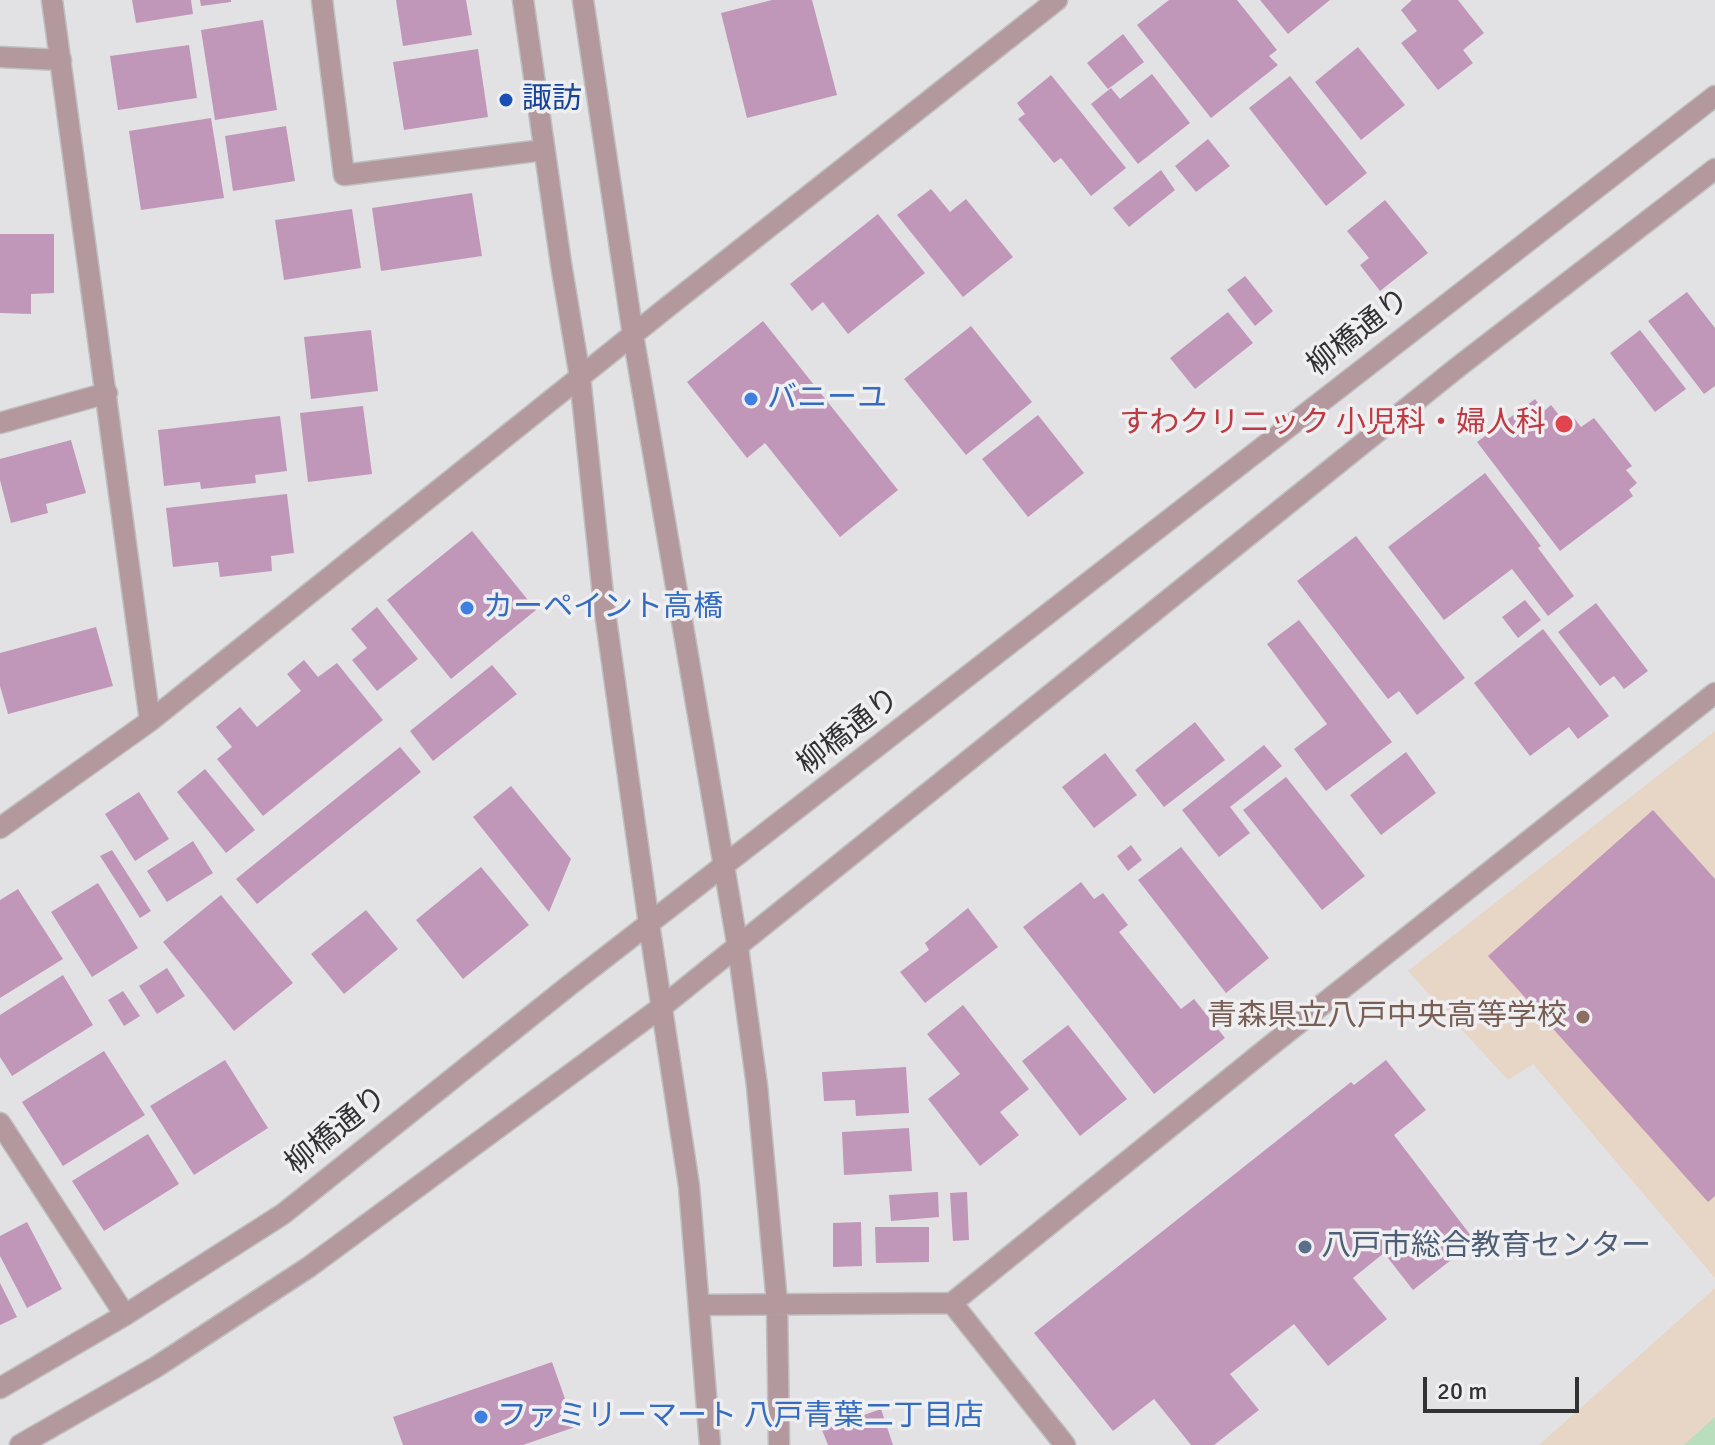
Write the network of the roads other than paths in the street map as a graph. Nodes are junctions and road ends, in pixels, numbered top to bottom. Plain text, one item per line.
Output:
1 (52, 0) edge
2 (322, 0) edge
3 (523, 0) edge
4 (583, 0) edge
5 (1057, 0) edge
6 (0, 57) edge
7 (61, 60) junction
8 (1715, 96) edge
9 (543, 150) junction
10 (1715, 169) edge
11 (633, 335) junction
12 (580, 377) junction
13 (107, 393) junction
14 (0, 423) edge
15 (1715, 693) edge
16 (150, 721) junction
17 (0, 828) edge
18 (723, 869) junction
19 (649, 924) junction
20 (738, 948) junction
21 (663, 1006) junction
22 (0, 1123) edge
23 (777, 1303) junction
24 (952, 1303) junction
25 (701, 1305) junction
26 (125, 1315) junction
27 (0, 1388) edge
28 (20, 1445) edge
29 (710, 1445) edge
30 (779, 1445) edge
31 (1065, 1445) edge

1 - 7 street
2 - 9 street
3 - 9 street
4 - 11 street
5 - 11 street
6 - 7 street
7 - 13 street
8 - 18 street, 柳橋通り
9 - 12 street
10 - 20 street
11 - 12 street
11 - 18 street
12 - 16 street
12 - 19 street
13 - 14 street
13 - 16 street
15 - 24 street
16 - 17 street
18 - 19 street, 柳橋通り
18 - 20 street
19 - 21 street
19 - 26 street, 柳橋通り
20 - 21 street
20 - 23 street
21 - 25 street
21 - 28 street
22 - 26 street
23 - 24 street
23 - 25 street
23 - 30 street
24 - 31 street
25 - 29 street
26 - 27 street, 柳橋通り

